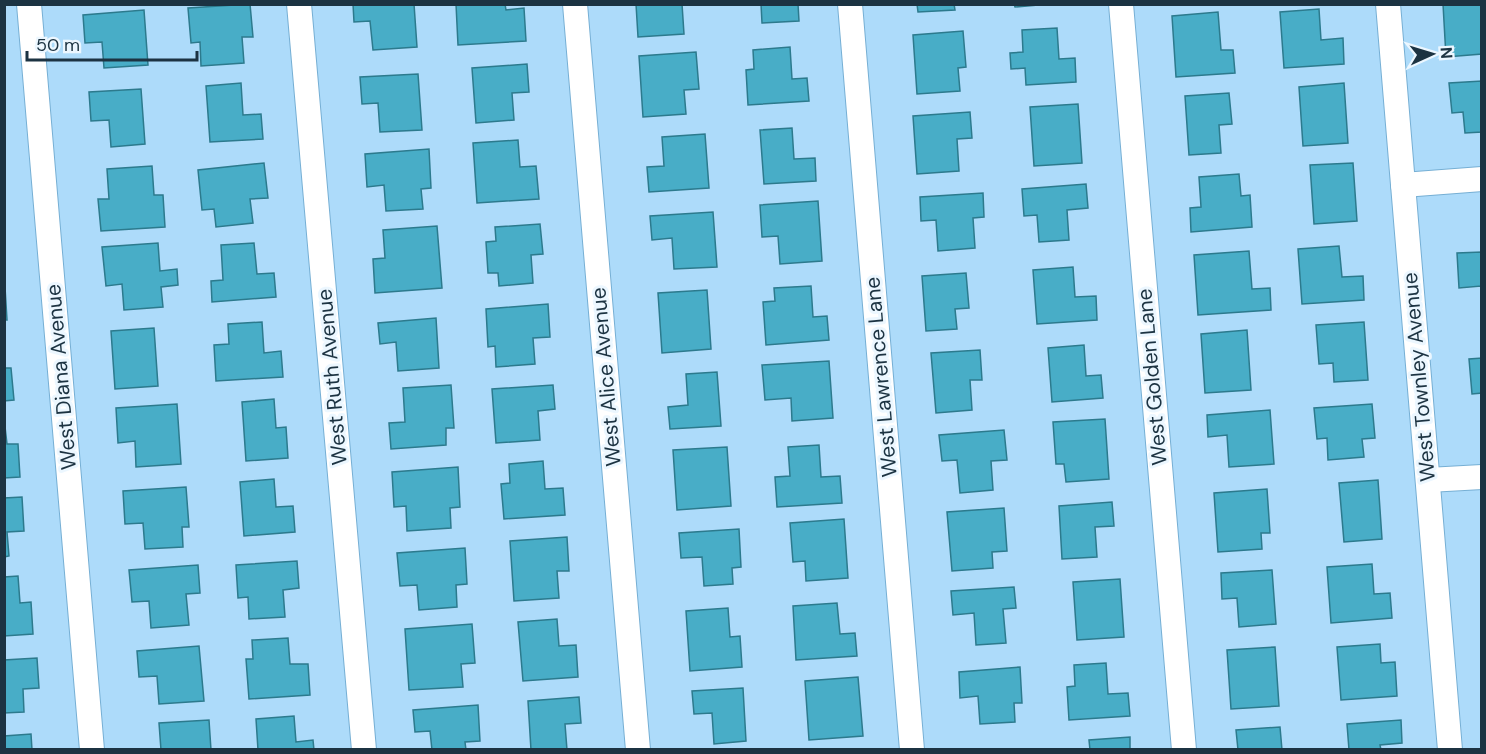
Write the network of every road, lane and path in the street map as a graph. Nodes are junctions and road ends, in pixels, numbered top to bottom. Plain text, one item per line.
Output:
1 (29, 4) edge
2 (300, 4) edge
3 (575, 4) edge
4 (850, 4) edge
5 (1120, 4) edge
6 (1388, 4) edge
7 (1482, 179) edge
8 (1403, 185) junction
9 (1482, 477) edge
10 (1428, 480) junction
11 (92, 750) edge
12 (364, 750) edge
13 (638, 750) edge
14 (912, 750) edge
15 (1184, 750) edge
16 (1450, 750) edge

1 - 11 street, West Diana Avenue
2 - 12 street, West Ruth Avenue
3 - 13 street, West Alice Avenue
4 - 14 street, West Lawrence Lane
5 - 15 street, West Golden Lane
6 - 8 street, West Townley Avenue
7 - 8 street
8 - 10 street, West Townley Avenue
9 - 10 street
10 - 16 street, West Townley Avenue

